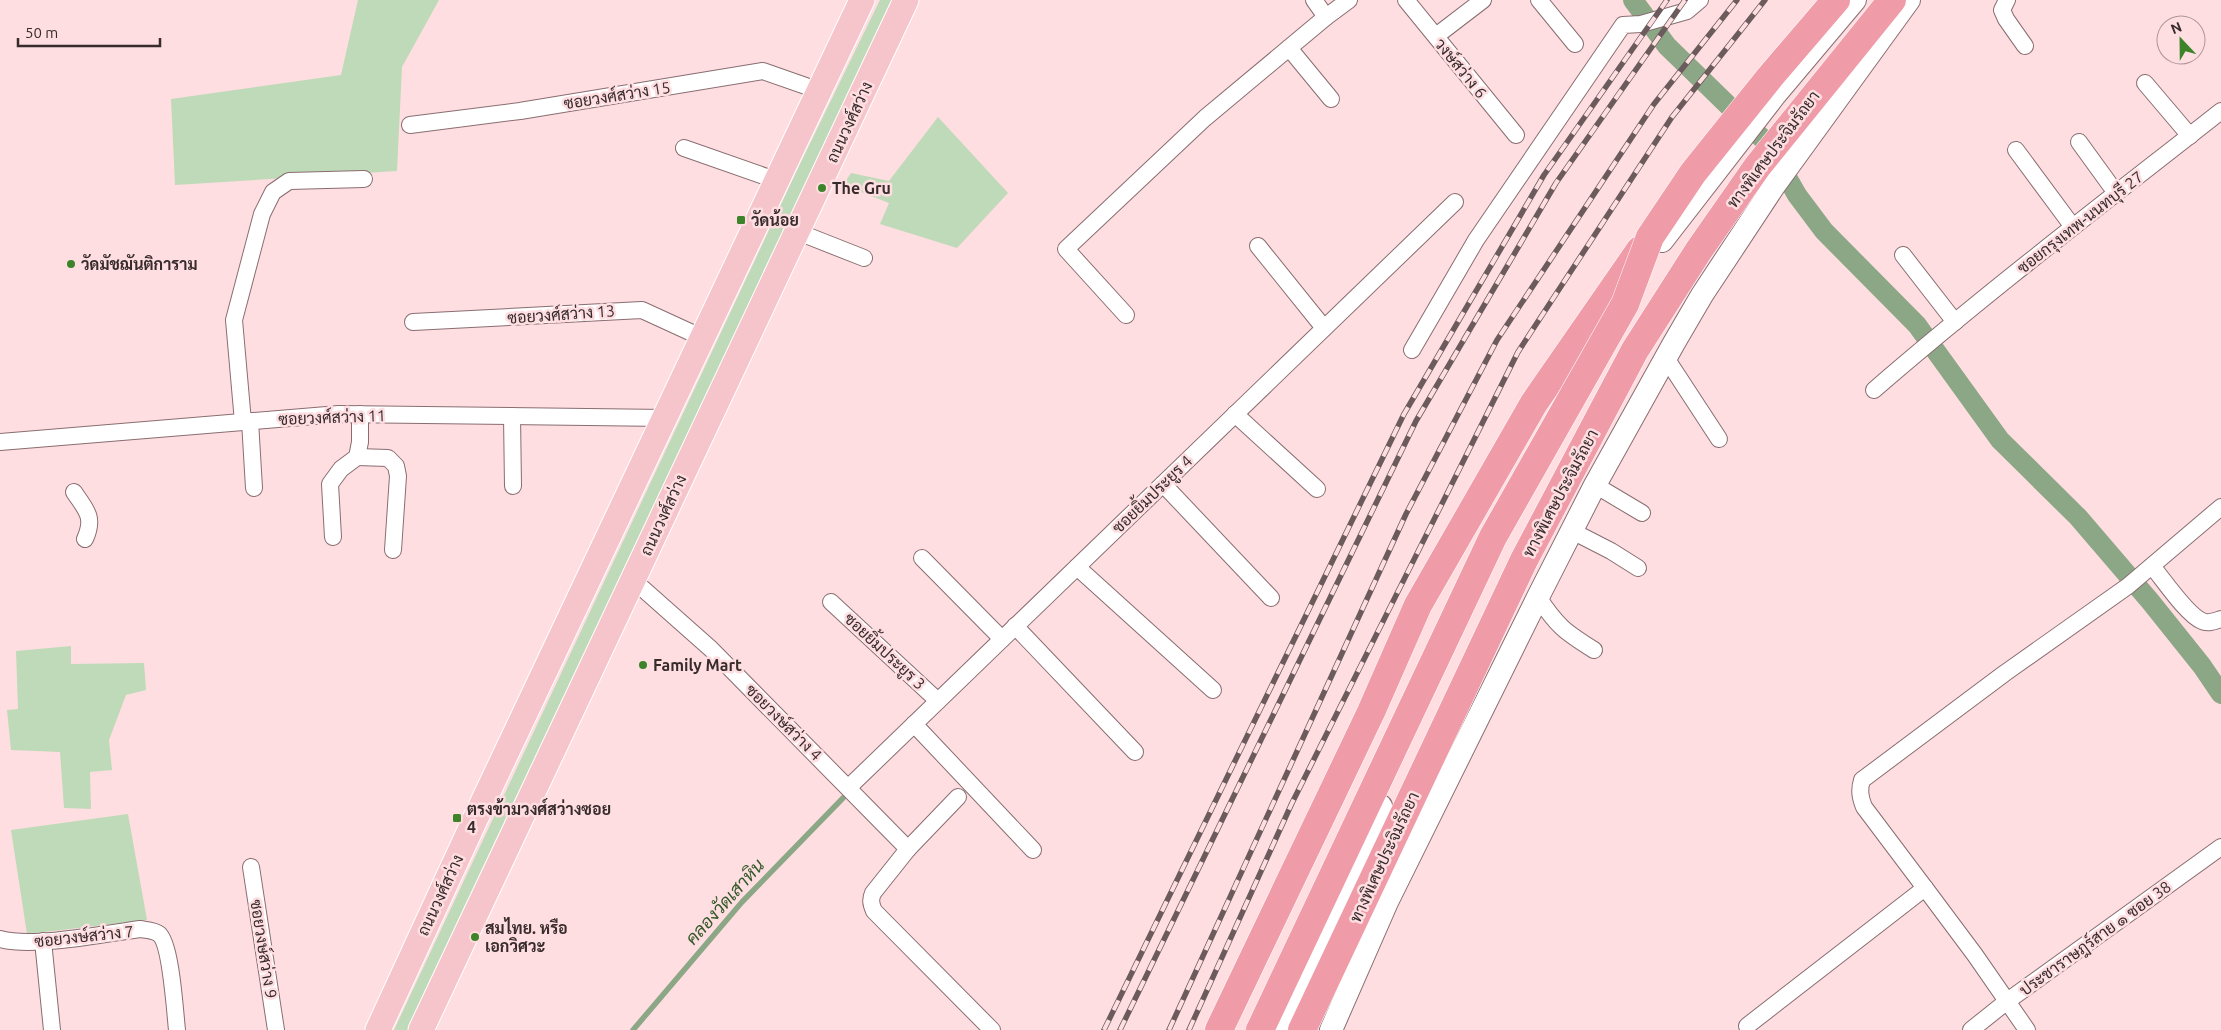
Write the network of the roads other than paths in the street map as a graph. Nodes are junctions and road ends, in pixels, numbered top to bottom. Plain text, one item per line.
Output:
1 (862, 0) edge
2 (906, 0) edge
3 (1314, 0) edge
4 (1349, 0) edge
5 (1406, 0) edge
6 (1483, 0) edge
7 (1539, 0) edge
8 (1700, 0) edge
9 (1836, 0) edge
10 (1855, 0) edge
11 (1892, 0) edge
12 (1909, 0) edge
13 (2007, 0) edge
14 (1326, 17) junction
15 (1436, 36) junction
16 (1575, 44) dead end
17 (2026, 46) dead end
18 (1289, 48) junction
19 (2146, 83) dead end
20 (820, 91) junction
21 (1331, 99) dead end
22 (2221, 111) edge
23 (410, 125) dead end
24 (1516, 136) dead end
25 (2190, 136) junction
26 (2078, 142) dead end
27 (684, 148) dead end
28 (2016, 150) dead end
29 (364, 179) dead end
30 (778, 181) junction
31 (2116, 193) junction
32 (1455, 202) dead end
33 (2073, 227) junction
34 (798, 232) junction
35 (1650, 237) junction
36 (1258, 246) dead end
37 (1903, 254) dead end
38 (864, 258) dead end
39 (1126, 315) dead end
40 (413, 322) dead end
41 (1955, 322) junction
42 (1324, 328) junction
43 (704, 338) junction
44 (1412, 350) dead end
45 (1666, 358) junction
46 (1874, 390) dead end
47 (360, 414) junction
48 (1235, 414) junction
49 (512, 416) junction
50 (666, 418) junction
51 (247, 422) junction
52 (1719, 438) dead end
53 (0, 442) edge
54 (357, 457) junction
55 (1163, 484) junction
56 (1595, 485) junction
57 (513, 486) dead end
58 (254, 488) dead end
59 (1317, 489) dead end
60 (74, 492) dead end
61 (2221, 507) edge
62 (1642, 513) dead end
63 (1572, 531) junction
64 (333, 537) dead end
65 (85, 539) dead end
66 (393, 550) dead end
67 (922, 558) dead end
68 (1077, 567) junction
69 (1638, 568) dead end
70 (2148, 569) junction
71 (632, 579) junction
72 (1538, 597) junction
73 (1271, 598) dead end
74 (831, 602) dead end
75 (2221, 619) edge
76 (1015, 626) junction
77 (1002, 639) junction
78 (1594, 650) dead end
79 (1214, 690) dead end
80 (938, 701) junction
81 (914, 724) junction
82 (1135, 752) dead end
83 (849, 787) junction
84 (958, 797) dead end
85 (2221, 847) edge
86 (908, 849) junction
87 (1033, 850) dead end
88 (252, 867) dead end
89 (1924, 888) junction
90 (0, 939) edge
91 (43, 941) junction
92 (2006, 1002) junction
93 (1747, 1026) dead end
94 (52, 1030) edge
95 (178, 1030) edge
96 (276, 1030) edge
97 (378, 1030) edge
98 (421, 1030) edge
99 (992, 1030) edge
100 (1218, 1030) edge
101 (1260, 1030) edge
102 (1279, 1030) edge
103 (1302, 1030) edge
104 (1331, 1030) edge
105 (1971, 1030) edge
106 (2027, 1030) edge

1 - 20 main road, ถนนวงศ์สว่าง
2 - 34 main road, ถนนวงศ์สว่าง
3 - 14 street
4 - 14 street
5 - 15 street, วงษ์สว่าง 6
6 - 15 street
7 - 16 street
8 - 44 street
9 - 35 highway, bridge
10 - 102 main road
11 - 103 highway, ทางพิเศษประจิมรัถยา
12 - 45 main road
13 - 17 street
14 - 18 street
15 - 24 street, วงษ์สว่าง 6
18 - 21 street
18 - 39 street
19 - 25 street
20 - 23 street, ซอยวงศ์สว่าง 15
20 - 30 main road, ถนนวงศ์สว่าง
22 - 25 street, ซอยกรุงเทพ-นนทบุรี 27
25 - 31 street, ซอยกรุงเทพ-นนทบุรี 27
26 - 31 street
27 - 30 street
28 - 33 street
29 - 51 street
30 - 43 main road, ถนนวงศ์สว่าง
31 - 33 street, ซอยกรุงเทพ-นนทบุรี 27
32 - 42 street, ซอยยิ้มประยูร 4
33 - 41 street, ซอยกรุงเทพ-นนทบุรี 27
34 - 38 street
34 - 71 main road, ถนนวงศ์สว่าง
35 - 100 highway, bridge
35 - 101 highway, bridge
36 - 42 street
37 - 41 street
40 - 43 street, ซอยวงศ์สว่าง 13
41 - 46 street, ซอยกรุงเทพ-นนทบุรี 27
42 - 48 street, ซอยยิ้มประยูร 4
43 - 50 main road, ถนนวงศ์สว่าง
45 - 52 street
45 - 56 main road
47 - 49 street, ซอยวงศ์สว่าง 11
47 - 51 street, ซอยวงศ์สว่าง 11
47 - 54 street
48 - 55 street, ซอยยิ้มประยูร 4
48 - 59 street
49 - 50 street, ซอยวงศ์สว่าง 11
49 - 57 street
50 - 97 main road, ถนนวงศ์สว่าง
51 - 53 street, ซอยวงศ์สว่าง 11
51 - 58 street
54 - 64 street
54 - 66 street
55 - 68 street, ซอยยิ้มประยูร 4
55 - 73 street
56 - 62 street
56 - 63 main road
60 - 65 street
61 - 70 street
63 - 69 street
63 - 72 main road
67 - 77 street
68 - 76 street, ซอยยิ้มประยูร 4
68 - 79 street
70 - 75 street
70 - 89 street
71 - 83 street, ซอยวงษ์สว่าง 4
71 - 98 main road, ถนนวงศ์สว่าง
72 - 78 street
72 - 104 main road
74 - 80 street, ซอยยิ้มประยูร 3
76 - 77 street, ซอยยิ้มประยูร 4
76 - 82 street
77 - 80 street, ซอยยิ้มประยูร 4
80 - 81 street, ซอยยิ้มประยูร 4
81 - 83 street, ซอยยิ้มประยูร 4
81 - 87 street
83 - 86 street, ซอยวงษ์สว่าง 4
84 - 86 street
85 - 92 street, ประชาราษฎร์สาย ๑ ซอย 38
86 - 99 street
88 - 96 street, ซอยวงษ์สว่าง 9
89 - 92 street
89 - 93 street
90 - 91 street, ซอยวงษ์สว่าง 7
91 - 94 street
91 - 95 street, ซอยวงษ์สว่าง 7
92 - 105 street, ประชาราษฎร์สาย ๑ ซอย 38
92 - 106 street

